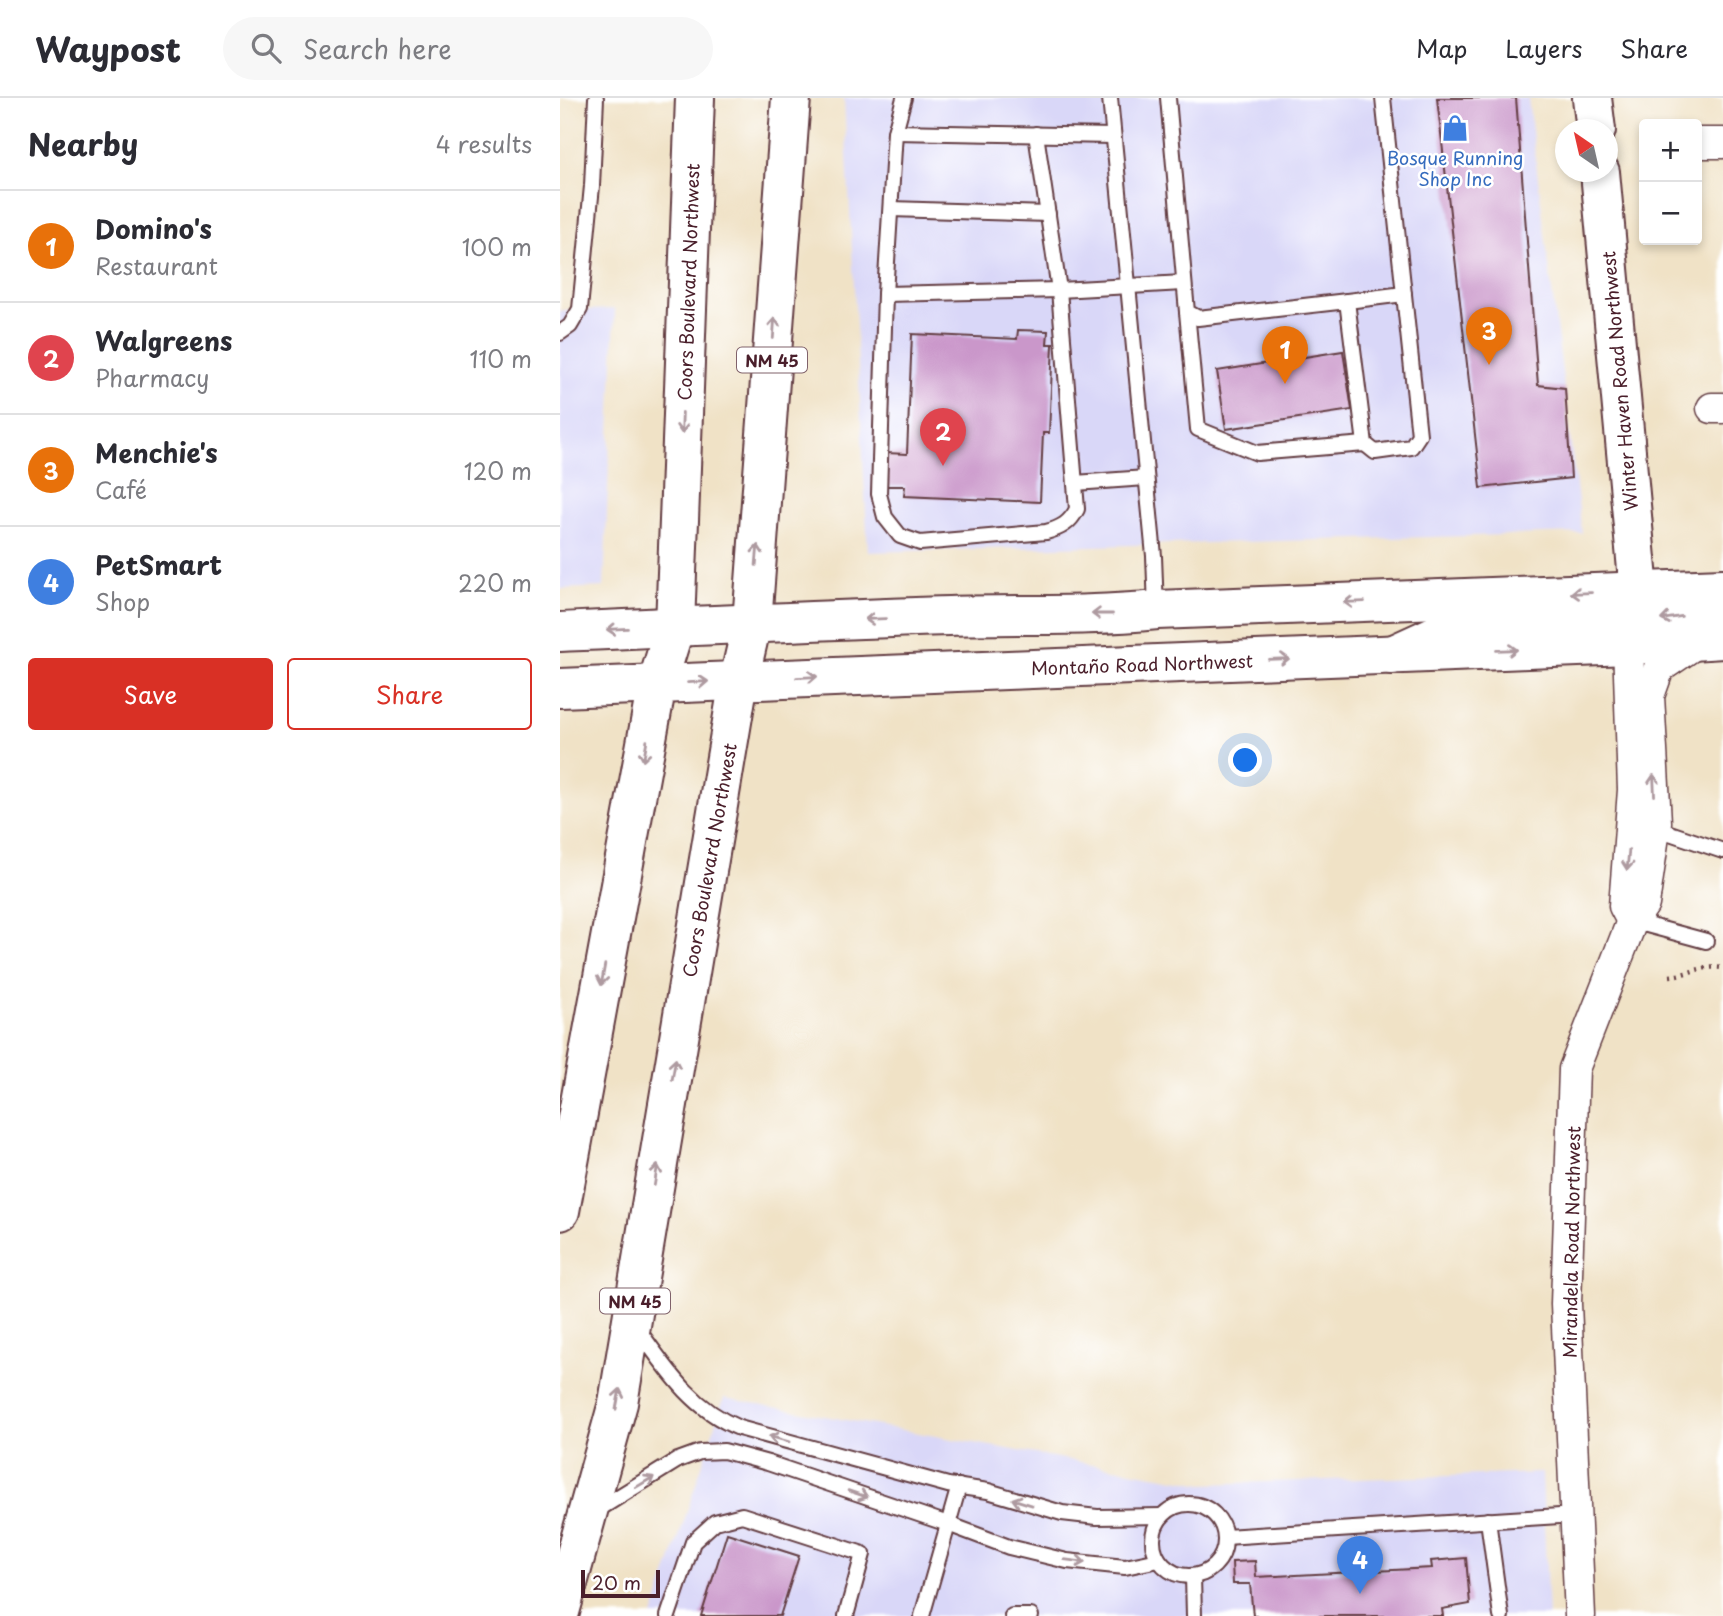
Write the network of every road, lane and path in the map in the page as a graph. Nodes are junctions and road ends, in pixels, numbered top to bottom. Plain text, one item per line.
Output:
1 (596, 98) edge
2 (695, 98) edge
3 (791, 98) edge
4 (904, 98) edge
5 (1110, 98) edge
6 (1168, 98) edge
7 (1383, 98) edge
8 (1592, 98) edge
9 (1595, 119) edge
10 (895, 132) junction
11 (1036, 135) junction
12 (1113, 136) junction
13 (1702, 143) edge
14 (1723, 143) edge
15 (1601, 182) edge
16 (891, 209) junction
17 (1048, 214) junction
18 (1183, 283) junction
19 (1128, 287) junction
20 (1059, 290) junction
21 (885, 294) junction
22 (1404, 294) junction
23 (1347, 301) junction
24 (1187, 312) junction
25 (560, 333) edge
26 (1365, 443) junction
27 (1146, 478) junction
28 (1075, 482) junction
29 (1723, 588) edge
30 (1639, 591) junction
31 (1157, 610) junction
32 (1723, 611) edge
33 (751, 623) junction
34 (675, 626) junction
35 (560, 632) edge
36 (1711, 640) edge
37 (1628, 645) junction
38 (1392, 654) junction
39 (739, 680) junction
40 (657, 684) junction
41 (560, 688) edge
42 (1655, 828) junction
43 (1723, 851) edge
44 (1632, 921) junction
45 (1706, 941) dead end
46 (1723, 968) edge
47 (1670, 976) dead end
48 (560, 1211) edge
49 (632, 1321) junction
50 (959, 1486) junction
51 (1576, 1515) junction
52 (586, 1516) junction
53 (1162, 1516) junction
54 (1488, 1520) junction
55 (948, 1524) junction
56 (1226, 1537) junction
57 (1159, 1560) junction
58 (1193, 1576) junction
59 (560, 1612) edge
60 (668, 1616) edge
61 (846, 1616) edge
62 (922, 1616) edge
63 (1012, 1616) edge
64 (1031, 1616) edge
65 (1194, 1616) edge
66 (1500, 1616) edge
67 (1580, 1616) edge

1 - 25 lane
2 -> 34 main road, Coors Boulevard Northwest
33 -> 3 main road, Coors Boulevard Northwest / NM 45
4 - 10 lane
5 - 12 lane
6 - 18 lane
7 - 22 lane
8 - 9 main road
10 - 11 lane
10 - 16 lane
11 - 12 lane
11 - 17 lane
12 - 19 lane
13 - 14 street
15 - 30 main road, Winter Haven Road Northwest
16 - 17 lane
16 - 21 lane
17 - 20 lane
18 - 19 lane
18 - 24 lane
19 - 20 lane
19 - 27 lane
20 - 21 lane
20 - 28 lane
21 - 28 lane
22 - 23 lane
22 - 26 lane
23 - 24 lane
23 - 26 lane
24 - 26 lane
27 - 28 lane
27 - 31 lane
29 - 30 main road
30 -> 31 main road
30 - 38 main road
31 -> 33 main road
32 -> 37 street
33 - 34 main road
33 - 39 main road, Coors Boulevard Northwest / NM 45
34 -> 35 main road
34 - 40 main road, Coors Boulevard Northwest
36 - 37 main road, Montaño Road Northwest
42 -> 36 street, Mirandela Road Northwest
38 -> 37 main road, Montaño Road Northwest
37 -> 44 street
39 -> 38 main road, Montaño Road Northwest
40 -> 39 main road, Montaño Road Northwest
49 -> 39 main road, Coors Boulevard Northwest / NM 45
40 - 41 main road, Montaño Road Northwest
40 -> 48 main road, Coors Boulevard Northwest
42 - 43 lane
42 - 44 street, Mirandela Road Northwest
44 - 45 lane
44 - 51 street, Mirandela Road Northwest
46 - 47 path
50 -> 49 lane
52 -> 49 main road, Coors Boulevard Northwest / NM 45
53 -> 50 lane
50 - 55 lane
51 - 54 lane
51 - 67 street, Mirandela Road Northwest
52 -> 55 lane
52 - 59 main road, Coors Boulevard Northwest / NM 45
53 - 56 lane
53 - 57 lane
54 - 56 lane
54 - 66 lane
55 -> 57 lane
55 - 62 lane
56 - 58 lane
57 - 58 lane
58 - 65 lane
60 - 61 lane
63 - 64 lane

